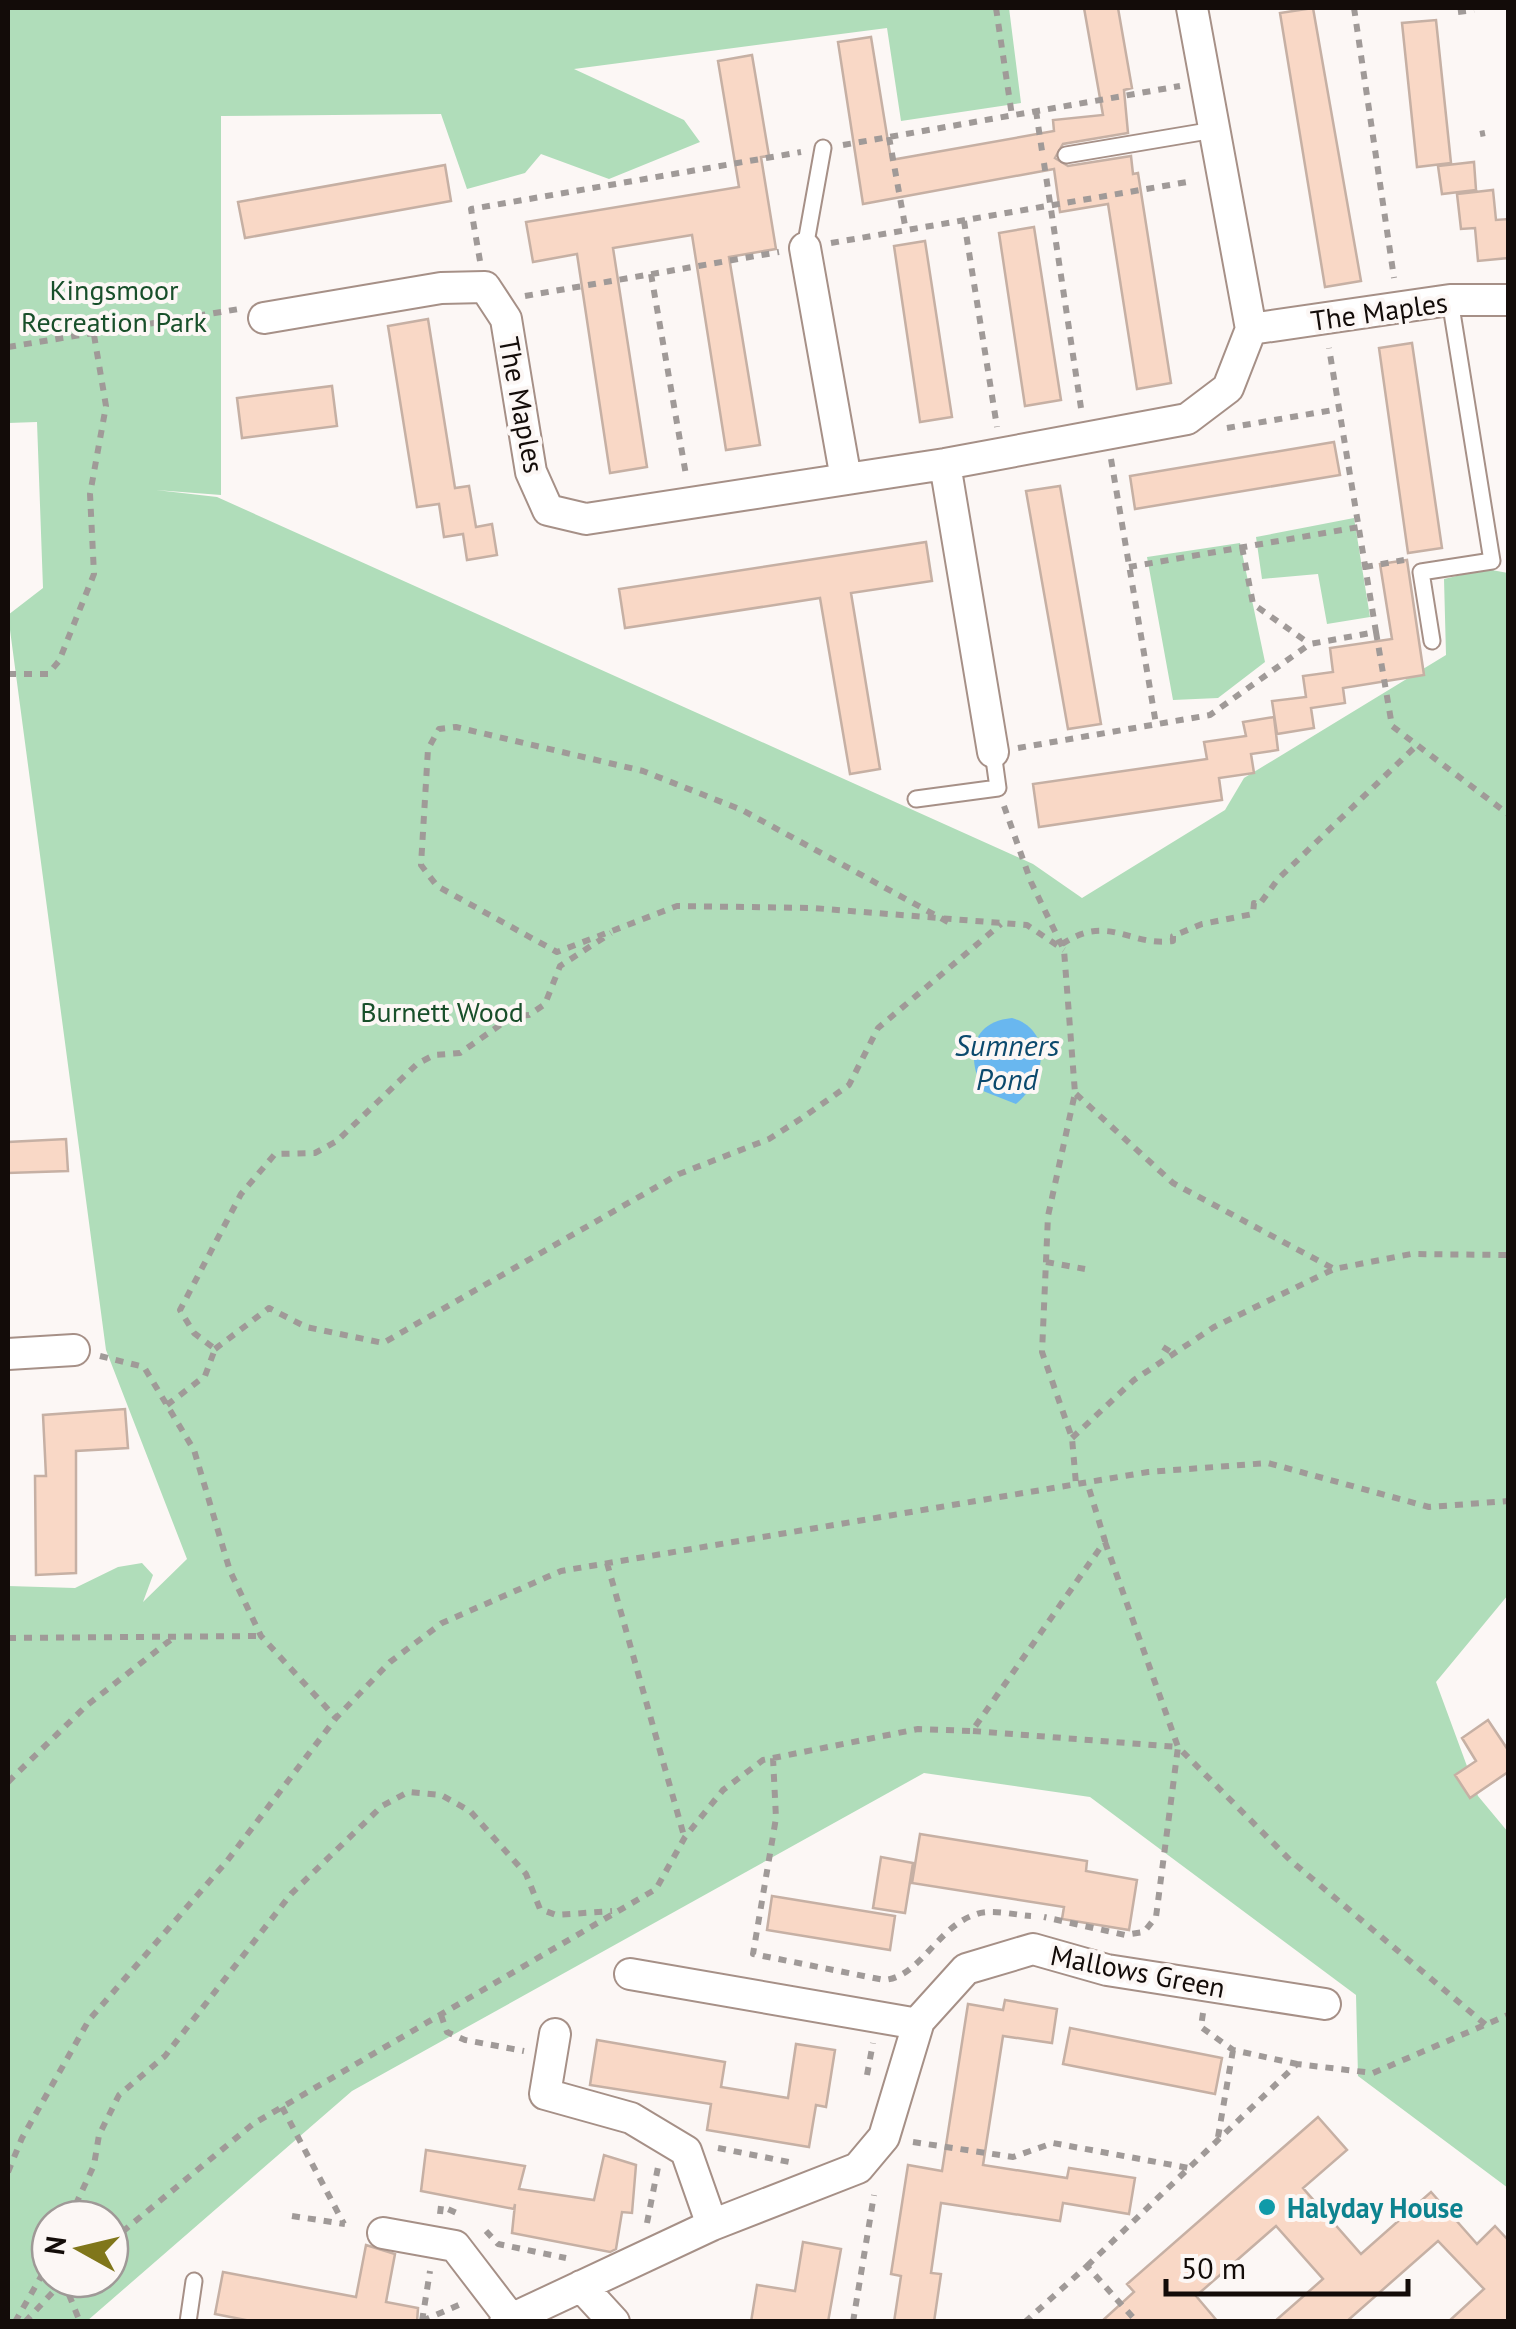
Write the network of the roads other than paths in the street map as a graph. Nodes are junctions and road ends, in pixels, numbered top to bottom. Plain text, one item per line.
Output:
1 (1192, 8) edge
2 (1214, 130) junction
3 (823, 148) dead end
4 (1066, 155) dead end
5 (805, 248) joint
6 (1450, 300) junction
7 (1508, 300) edge
8 (264, 318) road end
9 (1250, 329) junction
10 (945, 464) junction
11 (846, 479) junction
12 (1432, 641) dead end
13 (992, 752) joint
14 (916, 800) dead end
15 (74, 1350) road end
16 (8, 1354) edge
17 (630, 1974) dead end
18 (1326, 2004) dead end
19 (918, 2024) junction
20 (553, 2045) road end
21 (712, 2225) junction
22 (383, 2232) road end
23 (194, 2282) dead end
24 (581, 2286) junction
25 (508, 2320) edge
26 (188, 2322) edge
27 (614, 2322) edge

1 - 2 street
2 - 4 lane
2 - 9 street
3 - 5 lane
5 - 11 street
6 - 7 street, The Maples
6 - 9 street, The Maples
6 - 12 lane
8 - 11 street, The Maples
9 - 10 street, The Maples
10 - 11 street, The Maples
10 - 13 street
13 - 14 lane
15 - 16 street
17 - 19 street
18 - 19 street, Mallows Green
19 - 21 street, Mallows Green
20 - 21 street
21 - 24 street, Mallows Green
22 - 25 street, Mallows Green
23 - 26 lane
24 - 25 street, Mallows Green
24 - 27 street

